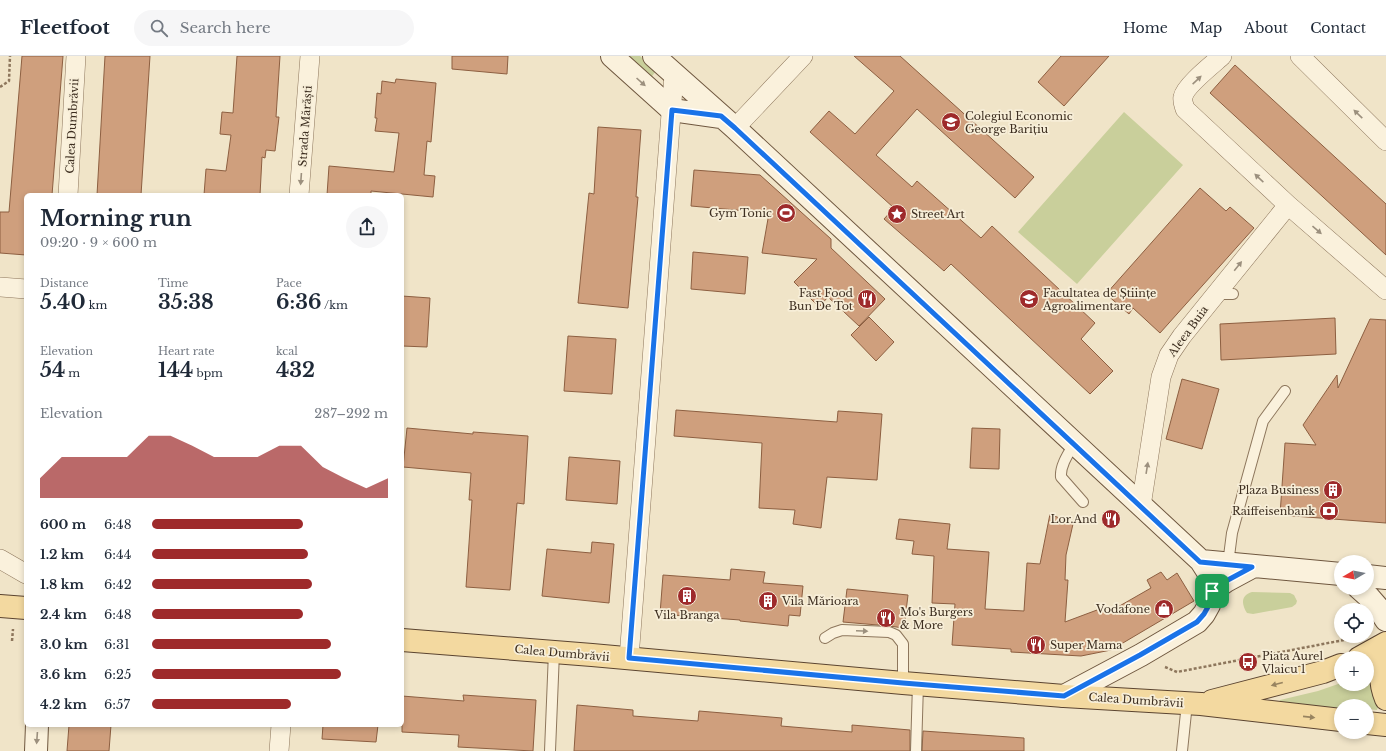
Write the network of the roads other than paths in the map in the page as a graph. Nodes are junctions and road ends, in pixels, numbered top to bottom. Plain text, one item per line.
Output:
1 (76, 56) edge
2 (310, 56) edge
3 (612, 56) edge
4 (803, 56) edge
5 (1222, 56) edge
6 (1300, 56) edge
7 (656, 57) edge
8 (674, 75) junction
9 (672, 110) junction
10 (728, 122) junction
11 (1386, 141) edge
12 (68, 193) edge
13 (299, 193) edge
14 (1288, 205) junction
15 (0, 287) edge
16 (24, 289) edge
17 (1386, 290) edge
18 (1285, 391) dead end
19 (1074, 444) junction
20 (1083, 502) dead end
21 (1141, 506) junction
22 (0, 559) edge
23 (1200, 562) junction
24 (1228, 564) junction
25 (1252, 567) junction
26 (24, 573) edge
27 (1334, 575) edge
28 (1374, 577) edge
29 (1386, 578) edge
30 (1212, 591) junction
31 (1368, 595) edge
32 (0, 606) edge
33 (24, 608) edge
34 (1386, 620) edge
35 (825, 638) dead end
36 (404, 640) edge
37 (1386, 643) edge
38 (1386, 646) edge
39 (1372, 651) edge
40 (554, 652) junction
41 (629, 658) junction
42 (1334, 668) edge
43 (910, 683) junction
44 (1064, 696) junction
45 (1386, 699) edge
46 (1194, 704) junction
47 (1334, 719) edge
48 (1374, 724) edge
49 (1386, 725) edge
50 (38, 727) edge
51 (281, 727) edge
52 (36, 751) edge
53 (279, 751) edge
54 (550, 751) edge
55 (916, 751) edge
56 (1182, 751) edge

1 - 12 street, Calea Dumbrăvii
2 -> 13 street, Strada Mărăști
3 -> 9 street
4 - 10 street
14 -> 5 street
11 -> 6 street
7 - 8 street
8 - 9 street
8 - 10 street
9 - 10 street
9 - 41 street
10 - 19 street
14 -> 17 street
21 -> 14 street, Aleea Buia
15 - 16 street
18 - 24 lane
19 - 20 lane
19 - 21 street
21 - 23 street
22 - 26 street
23 - 24 street
23 - 30 street
24 - 25 street
25 - 27 street
25 - 30 street
28 - 29 street
30 - 44 street
31 - 34 street
32 - 33 main road
35 -> 43 lane
36 - 40 main road, Calea Dumbrăvii
37 - 39 main road
38 - 45 main road
40 - 41 main road, Calea Dumbrăvii
40 - 54 lane
41 - 43 main road, Calea Dumbrăvii
42 -> 46 main road, Calea Dumbrăvii
43 - 44 main road, Calea Dumbrăvii
43 - 55 lane
44 - 46 main road, Calea Dumbrăvii
46 -> 47 main road, Calea Dumbrăvii
46 - 56 lane
48 - 49 main road
50 -> 52 street
51 - 53 street

